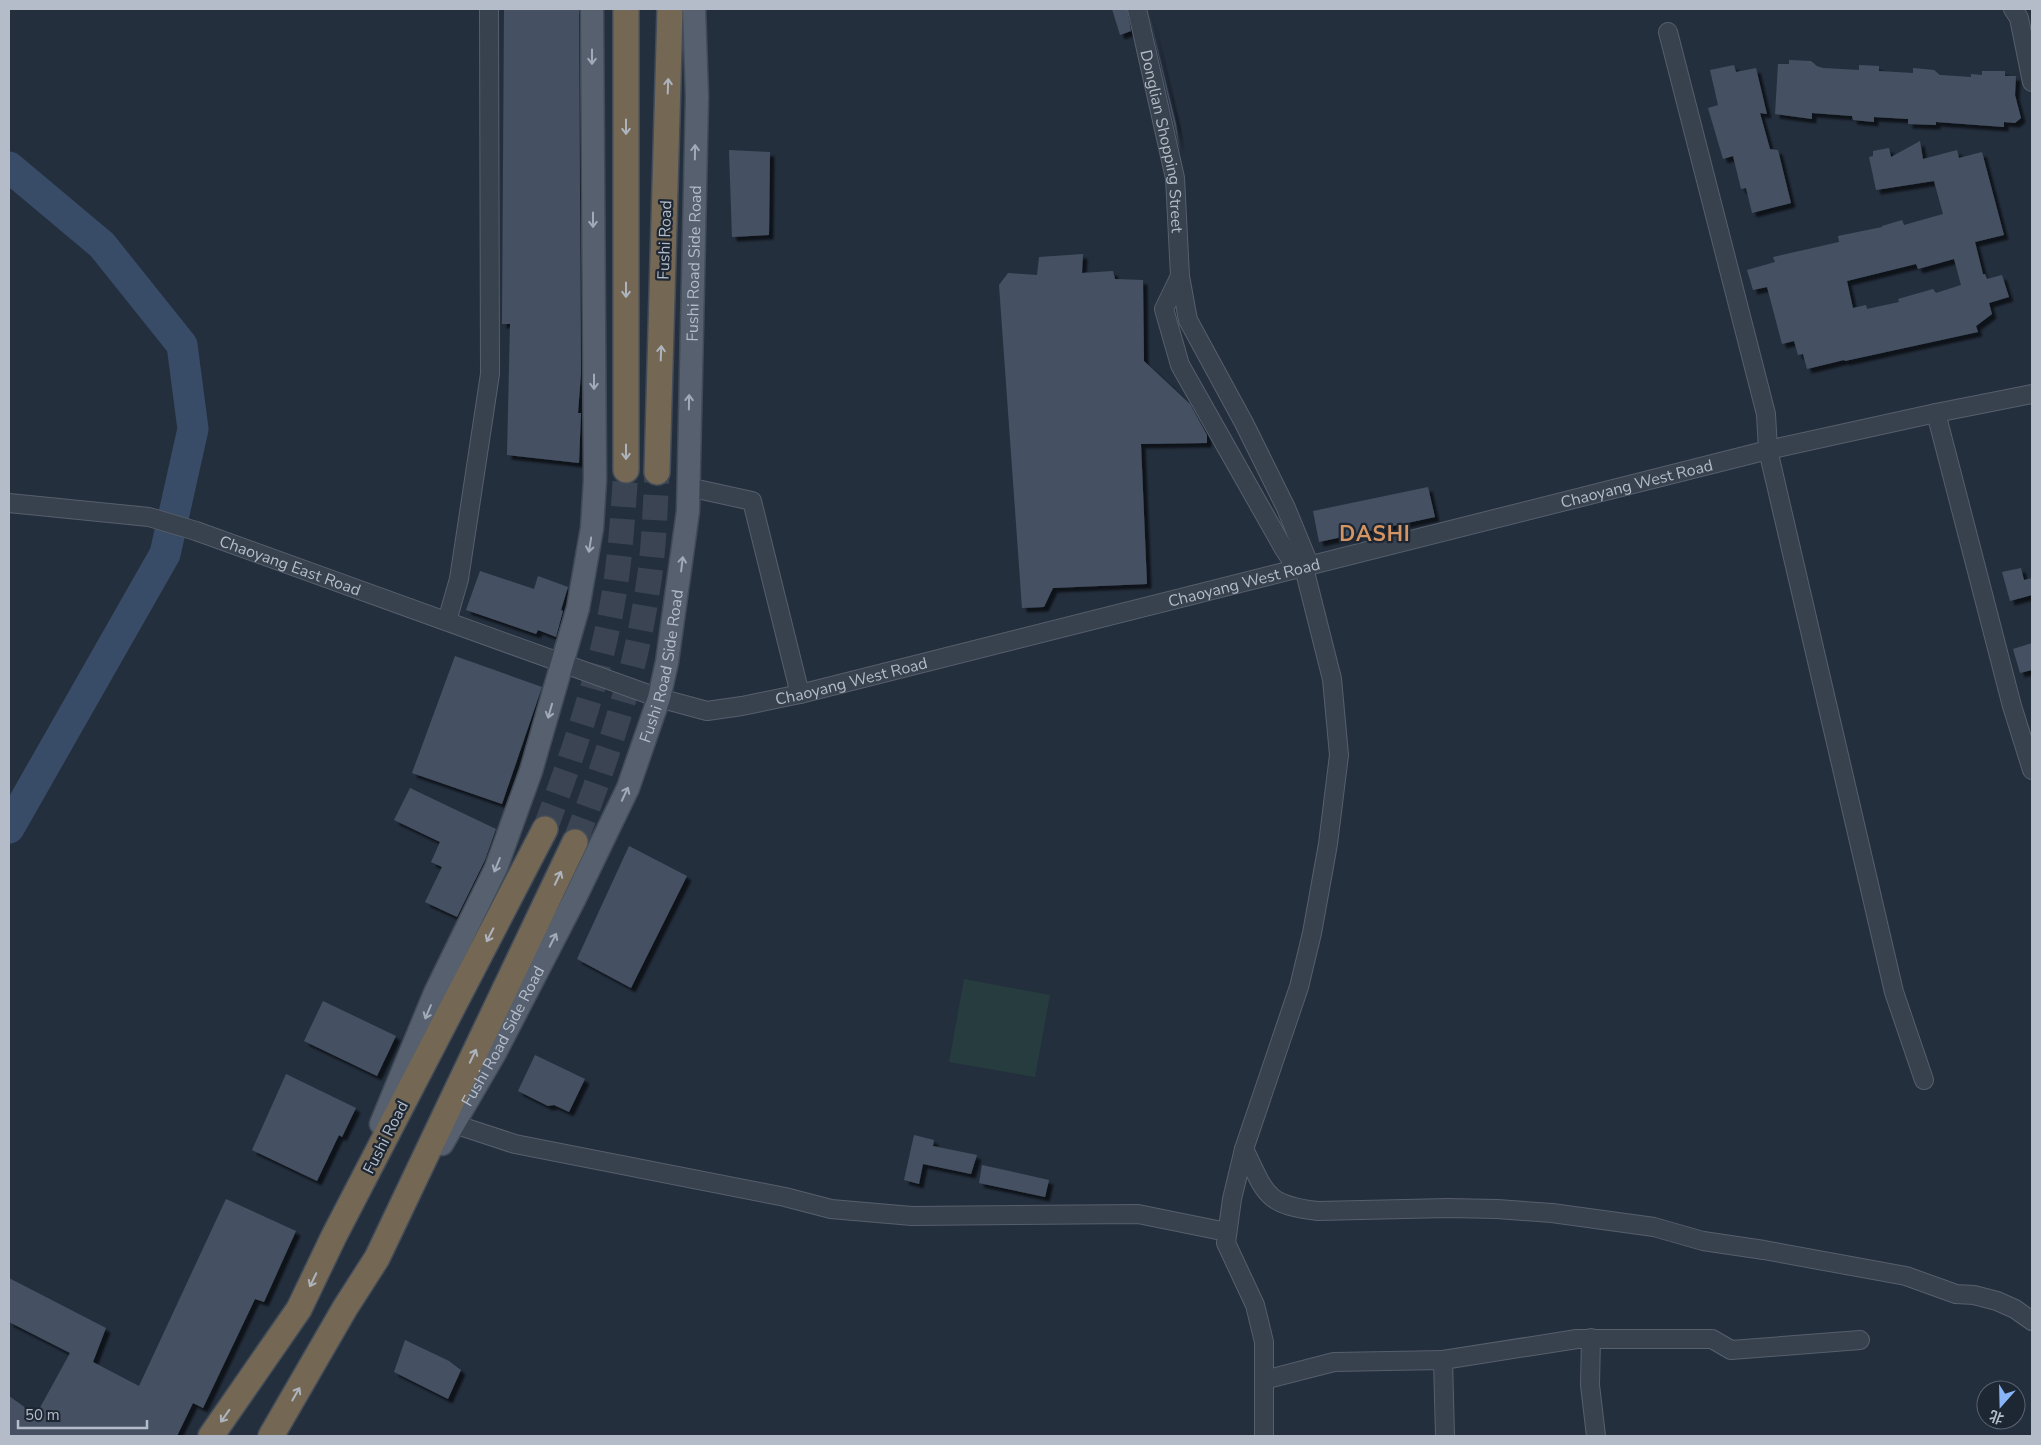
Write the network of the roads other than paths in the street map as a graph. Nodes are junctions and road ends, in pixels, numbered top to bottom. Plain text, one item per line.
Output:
1 (489, 9) edge
2 (592, 9) edge
3 (626, 9) edge
4 (670, 9) edge
5 (694, 9) edge
6 (1138, 9) edge
7 (2013, 9) edge
8 (1668, 32) dead end
9 (2032, 82) edge
10 (1180, 276) junction
11 (2032, 394) edge
12 (1936, 413) junction
13 (1768, 450) junction
14 (626, 470) tunnel mouth
15 (657, 472) tunnel mouth
16 (688, 487) junction
17 (9, 503) edge
18 (1306, 566) junction
19 (447, 622) junction
20 (562, 664) junction
21 (800, 694) junction
22 (659, 698) junction
23 (2032, 770) edge
24 (545, 829) tunnel mouth
25 (575, 842) tunnel mouth
26 (1924, 1080) dead end
27 (454, 1124) junction
28 (1244, 1149) junction
29 (1227, 1232) junction
30 (334, 1236) junction
31 (377, 1258) junction
32 (2032, 1321) edge
33 (1591, 1338) junction
34 (1860, 1340) dead end
35 (1443, 1360) junction
36 (1264, 1380) junction
37 (211, 1436) edge
38 (271, 1436) edge
39 (1264, 1436) edge
40 (1445, 1436) edge
41 (1596, 1436) edge

1 - 19 street
2 -> 20 main road
3 -> 14 highway
15 -> 4 highway, Fushi Road
16 -> 5 main road, Fushi Road Side Road
6 - 10 street, Donglian Shopping Street
7 - 9 street
8 - 13 street
10 - 18 street, Donglian Shopping Street
10 - 18 street
11 - 12 street, Chaoyang West Road
12 - 13 street, Chaoyang West Road
12 - 23 street
13 - 18 street, Chaoyang West Road
13 - 26 street
16 - 21 street
22 -> 16 main road, Fushi Road Side Road
17 - 19 street, Chaoyang East Road
18 - 21 street, Chaoyang West Road
18 - 28 street, Donglian Shopping Street
19 - 20 street, Chaoyang East Road
20 - 22 street, Chaoyang West Road
20 -> 30 main road
21 - 22 street, Chaoyang West Road
27 -> 22 main road, Fushi Road Side Road
24 -> 30 highway, Fushi Road
31 -> 25 highway
27 - 29 street
27 - 31 main road, Fushi Road Side Road
28 - 29 street, Donglian Shopping Street
28 - 32 street
29 - 36 street
30 -> 37 highway, Fushi Road
38 -> 31 highway
33 - 34 street
33 - 35 street
33 - 41 street
35 - 36 street
35 - 40 street
36 - 39 street

